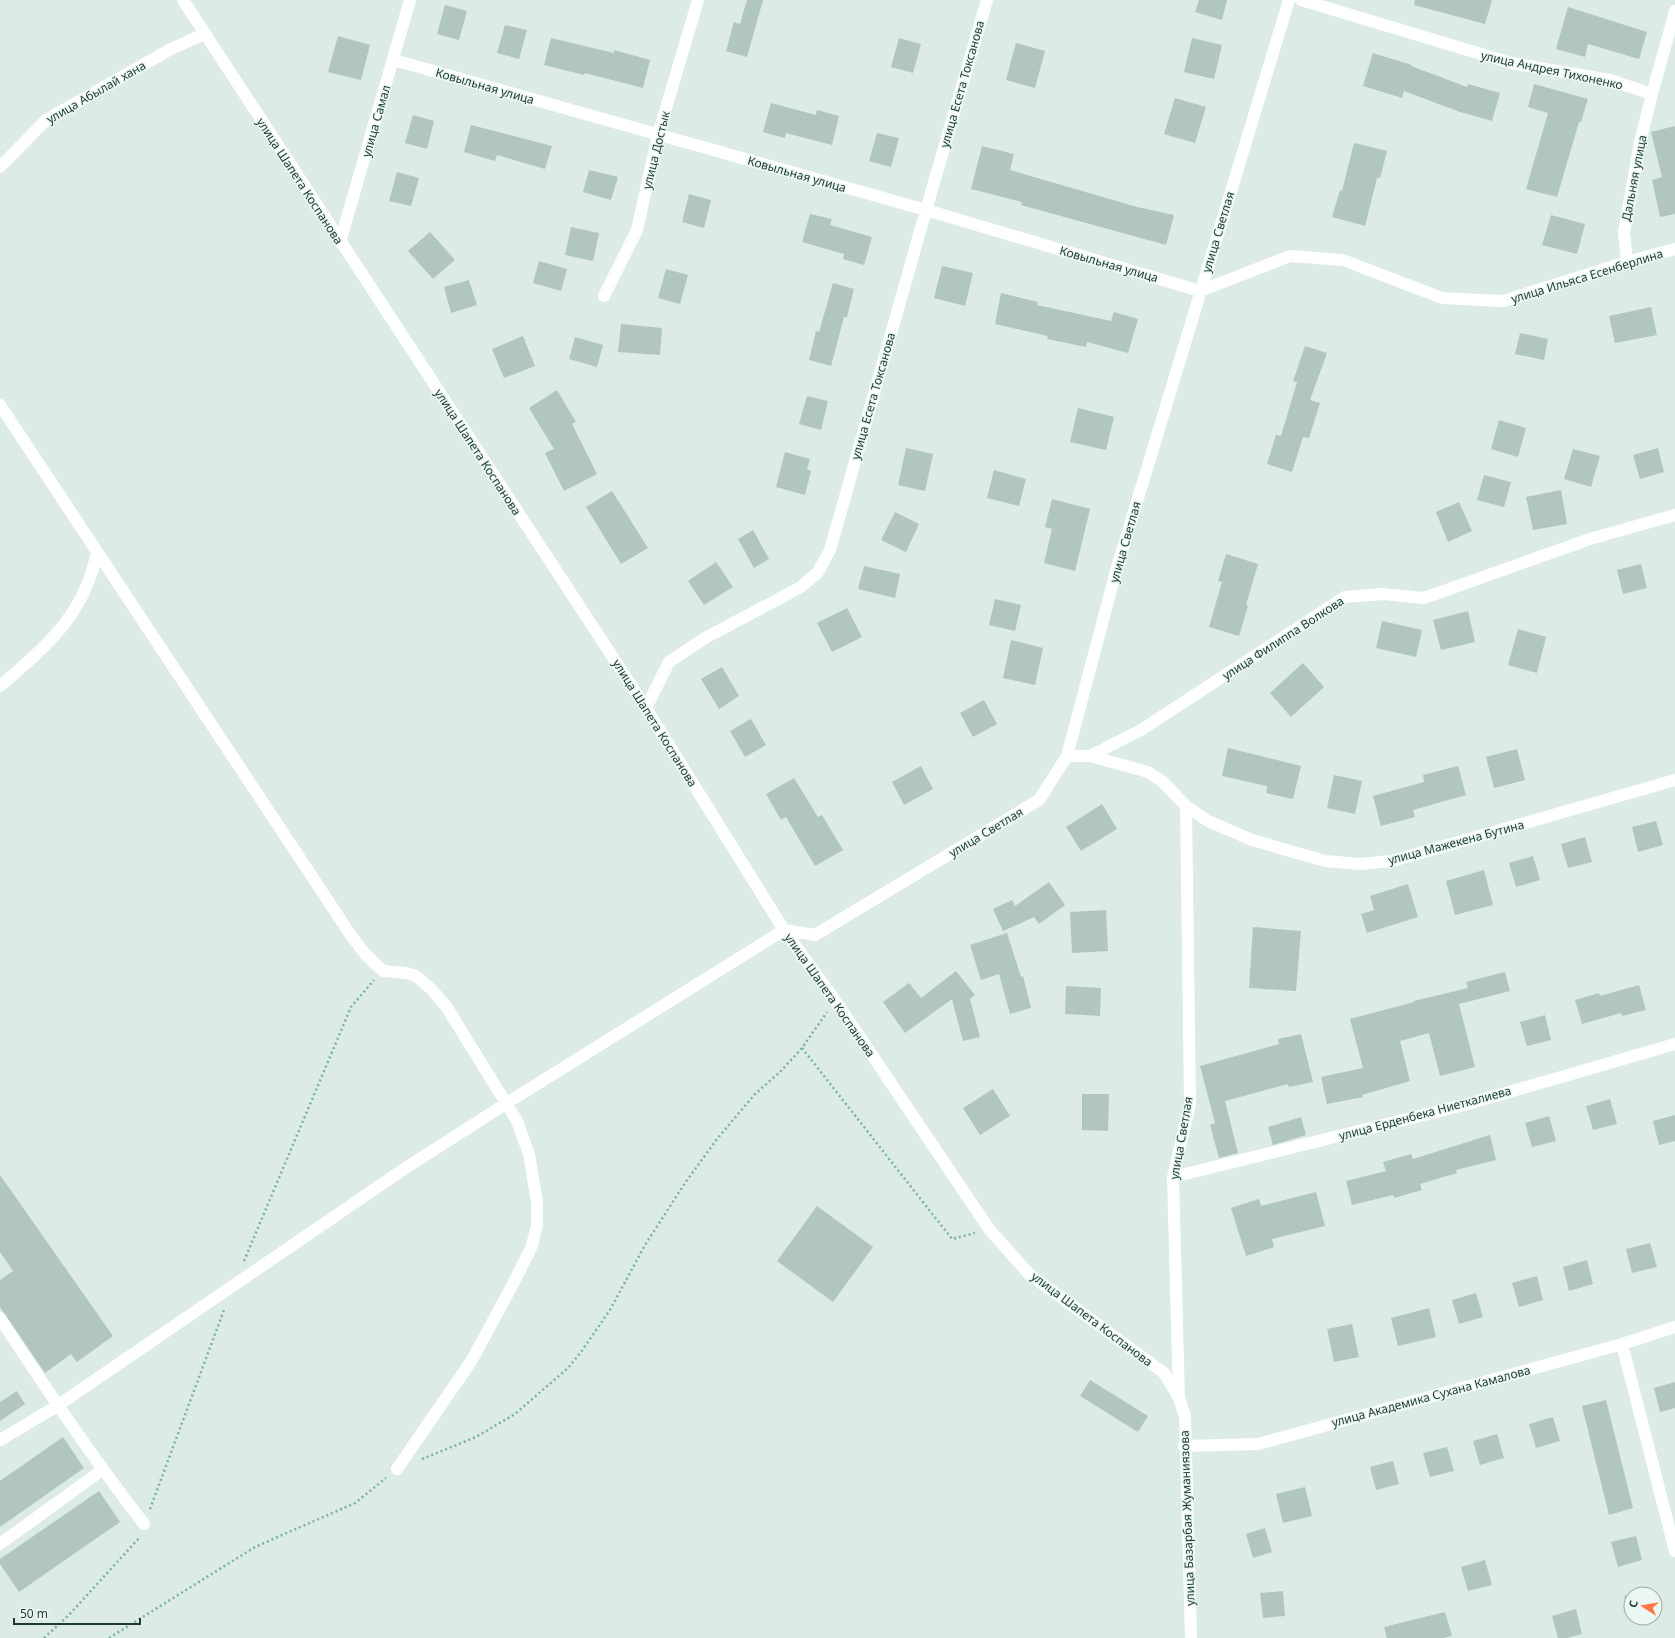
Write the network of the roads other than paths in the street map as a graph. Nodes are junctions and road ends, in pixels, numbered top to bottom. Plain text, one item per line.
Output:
1 (183, 0) edge
2 (410, 0) edge
3 (698, 0) edge
4 (987, 0) edge
5 (1288, 0) edge
6 (1301, 0) edge
7 (1675, 11) edge
8 (204, 34) junction
9 (394, 60) junction
10 (1652, 94) junction
11 (658, 135) junction
12 (0, 167) edge
13 (926, 210) junction
14 (340, 242) junction
15 (1675, 249) edge
16 (1627, 262) junction
17 (1200, 291) junction
18 (604, 296) dead end
19 (0, 405) edge
20 (1675, 515) edge
21 (97, 553) junction
22 (0, 686) edge
23 (646, 708) junction
24 (1067, 756) junction
25 (1090, 756) junction
26 (1675, 780) edge
27 (1186, 806) junction
28 (784, 930) junction
29 (1675, 1044) edge
30 (507, 1103) junction
31 (1173, 1177) junction
32 (0, 1318) edge
33 (1675, 1327) edge
34 (1622, 1344) junction
35 (1180, 1398) junction
36 (57, 1406) junction
37 (0, 1440) edge
38 (1184, 1446) junction
39 (397, 1469) road end
40 (102, 1470) junction
41 (144, 1524) road end
42 (0, 1544) edge
43 (1675, 1551) edge
44 (1191, 1638) edge

1 - 8 street, улица Шапета Коспанова
2 - 9 street, улица Самал
3 - 11 street, улица Достык
4 - 13 street, улица Есета Токсанова
5 - 17 street, улица Светлая
6 - 10 street, улица Андрея Тихоненко
7 - 10 street
8 - 12 street, улица Абылай хана
8 - 14 street, улица Шапета Коспанова
9 - 11 street, Ковыльная улица
9 - 14 street, улица Самал
10 - 16 street, Дальняя улица
11 - 13 street, Ковыльная улица
11 - 18 street, улица Достык
13 - 17 street, Ковыльная улица
13 - 23 street, улица Есета Токсанова
14 - 23 street, улица Шапета Коспанова
15 - 16 street, улица Ильяса Есенберлина
16 - 17 street, улица Ильяса Есенберлина
17 - 24 street, улица Светлая
19 - 21 street
20 - 25 street, улица Филиппа Волкова
21 - 22 street
21 - 30 street
23 - 28 street, улица Шапета Коспанова
24 - 25 street, улица Мажекена Бутина
24 - 28 street, улица Светлая
25 - 27 street, улица Мажекена Бутина
26 - 27 street, улица Мажекена Бутина
27 - 31 street, улица Светлая
28 - 30 street
28 - 35 street, улица Шапета Коспанова
29 - 31 street, улица Ерденбека Ниеткалиева
30 - 36 street
30 - 39 street
31 - 35 street, улица Светлая
32 - 36 street
33 - 34 street, улица Академика Сухана Камалова
34 - 38 street, улица Академика Сухана Камалова
34 - 43 street
35 - 38 street, улица Базарбая Жуманиязова
36 - 37 street
36 - 40 street
38 - 44 street, улица Базарбая Жуманиязова
40 - 41 street
40 - 42 street

